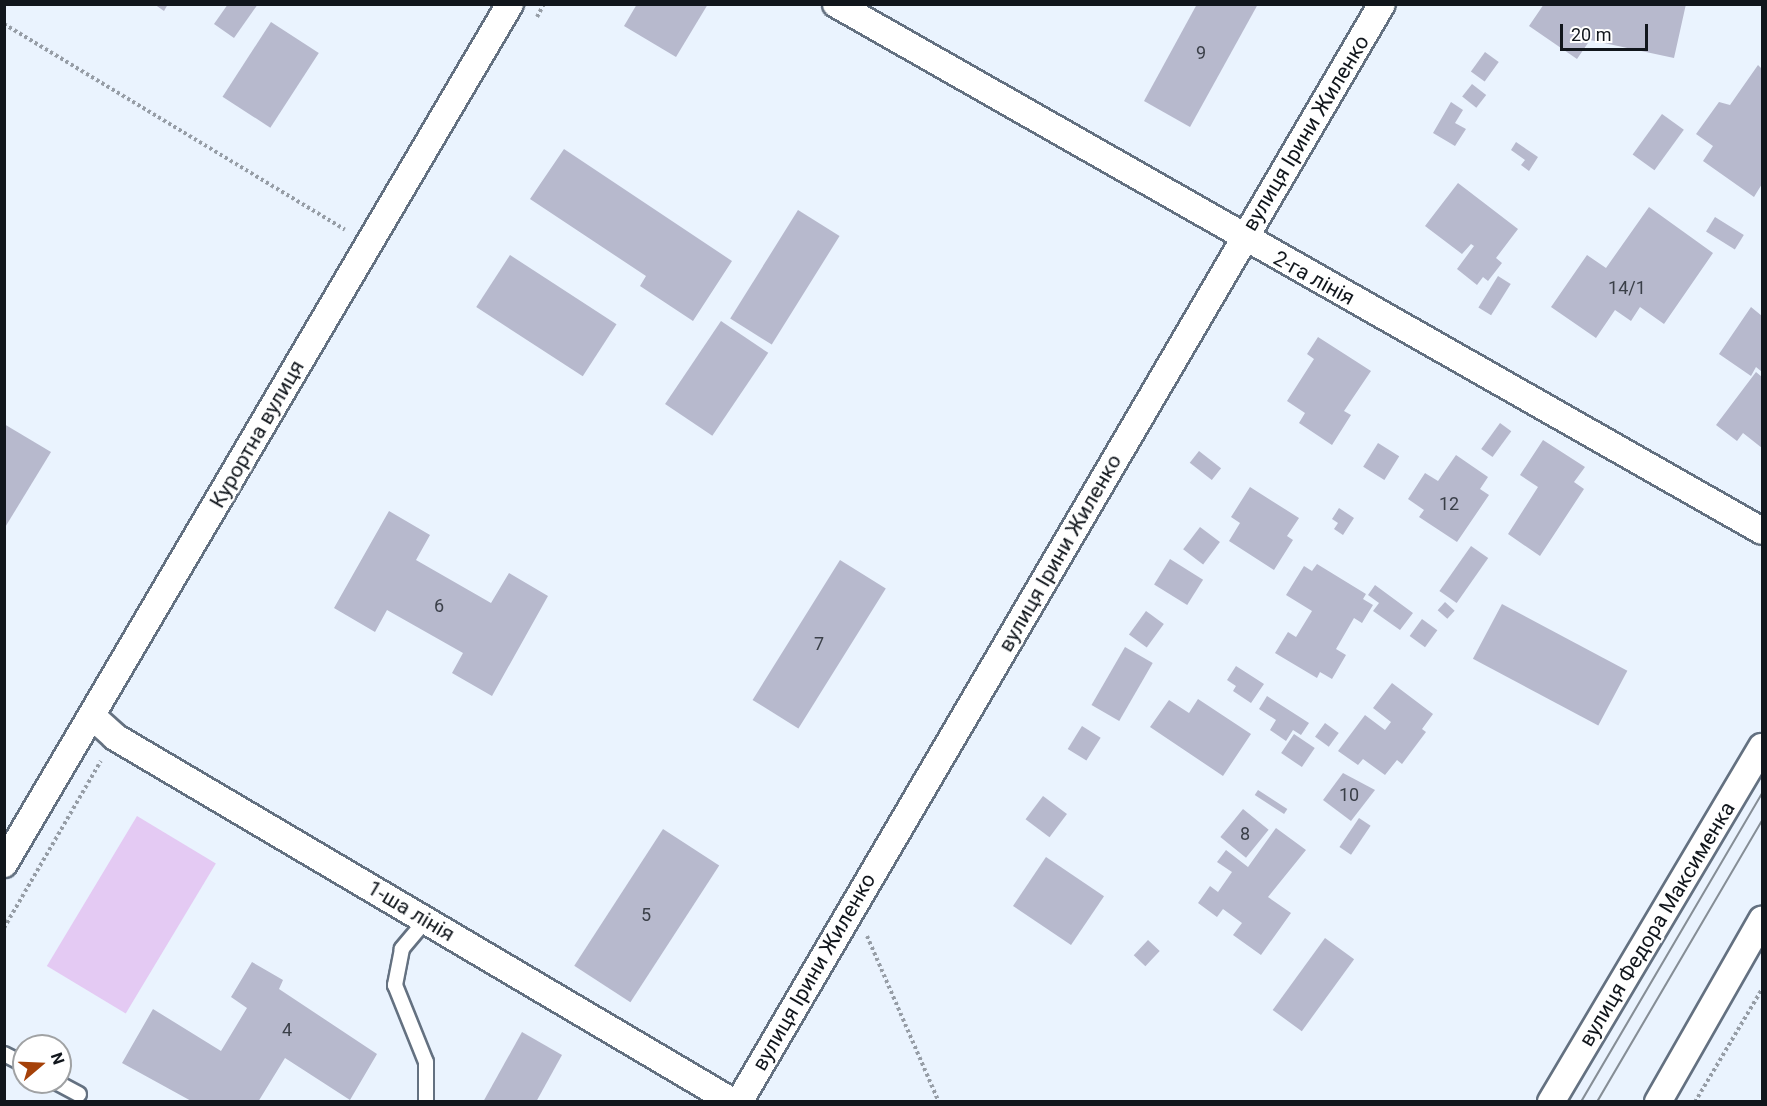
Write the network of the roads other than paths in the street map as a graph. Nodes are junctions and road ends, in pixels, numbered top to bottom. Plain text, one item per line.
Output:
1 (510, 4) edge
2 (836, 4) edge
3 (1382, 4) edge
4 (1244, 238) junction
5 (1762, 531) edge
6 (92, 717) junction
7 (1762, 747) edge
8 (4, 864) edge
9 (426, 920) junction
10 (1762, 920) edge
11 (72, 1090) edge
12 (79, 1094) dead end
13 (426, 1101) edge
14 (733, 1101) edge
15 (739, 1101) edge
16 (1551, 1101) edge
17 (1658, 1101) edge

1 - 6 street, Курортна вулиця
2 - 4 street, 2-га лінія
3 - 4 street, вулиця Ірини Жиленко
4 - 5 street, 2-га лінія
4 - 15 street, вулиця Ірини Жиленко
6 - 8 street, Курортна вулиця
6 - 9 street, 1-ша лінія
7 - 16 street, вулиця Федора Максименка
9 - 13 lane
9 - 14 street, 1-ша лінія
10 - 17 street
11 - 12 lane

